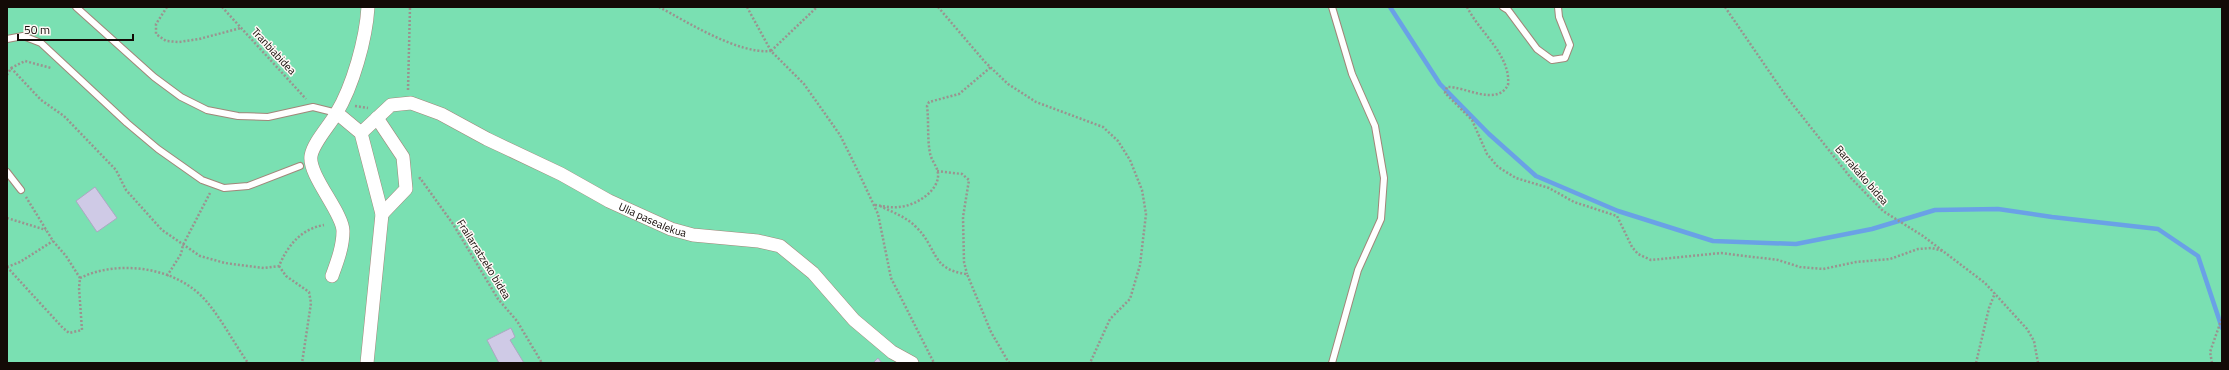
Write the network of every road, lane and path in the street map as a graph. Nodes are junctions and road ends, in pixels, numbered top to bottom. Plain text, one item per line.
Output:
1 (76, 7) edge
2 (167, 7) edge
3 (222, 7) edge
4 (368, 7) edge
5 (410, 7) edge
6 (659, 7) edge
7 (747, 7) edge
8 (817, 7) edge
9 (938, 7) edge
10 (1332, 7) edge
11 (1467, 7) edge
12 (1503, 7) edge
13 (1558, 7) edge
14 (1725, 7) edge
15 (242, 28) junction
16 (7, 39) edge
17 (772, 51) junction
18 (991, 67) junction
19 (11, 68) junction
20 (56, 70) dead end
21 (7, 75) edge
22 (353, 102) dead end
23 (391, 105) junction
24 (313, 107) junction
25 (336, 113) junction
26 (377, 118) junction
27 (361, 133) junction
28 (300, 166) dead end
29 (938, 171) junction
30 (7, 172) edge
31 (214, 184) junction
32 (406, 189) junction
33 (21, 190) joint
34 (874, 205) junction
35 (878, 205) junction
36 (382, 214) junction
37 (7, 218) edge
38 (324, 225) dead end
39 (46, 230) junction
40 (53, 241) junction
41 (183, 245) junction
42 (1943, 251) junction
43 (279, 266) junction
44 (7, 267) edge
45 (967, 274) junction
46 (167, 276) junction
47 (332, 276) dead end
48 (80, 278) junction
49 (1995, 293) junction
50 (2222, 318) edge
51 (248, 363) edge
52 (302, 363) edge
53 (367, 363) edge
54 (542, 363) edge
55 (912, 363) edge
56 (934, 363) edge
57 (1010, 363) edge
58 (1090, 363) edge
59 (1332, 363) edge
60 (1976, 363) edge
61 (2038, 363) edge
62 (2212, 363) edge

1 - 24 lane
2 - 15 path
3 - 15 path, Tranbiabidea
4 - 25 street
5 - 23 path
6 - 17 path
7 - 17 path
8 - 17 path
9 - 18 path
10 - 59 lane
11 - 42 path
12 - 13 lane
14 - 42 path, Barrakako bidea
15 - 24 path, Tranbiabidea
16 - 31 lane
17 - 34 path
18 - 29 path
18 - 58 path
19 - 20 path
19 - 21 path
19 - 41 path
22 - 23 path
23 - 26 street
23 - 55 street, Ulia pasealekua
24 - 25 lane
25 - 27 street
25 - 47 street
26 - 27 street
26 - 32 street
27 - 36 street
28 - 31 lane
29 - 35 path
29 - 45 path
30 - 33 lane
31 - 41 path
32 - 36 street
32 - 54 path, Frailarratzeko bidea
33 - 39 path
34 - 35 path
34 - 56 path
35 - 45 path
36 - 53 street
37 - 39 path
38 - 43 path
39 - 40 path
40 - 44 path
40 - 48 path
41 - 43 path
41 - 46 path
42 - 49 path, Barrakako bidea
43 - 52 path
44 - 48 path
45 - 57 path
46 - 48 path
46 - 51 path
49 - 60 path
49 - 61 path, Barrakako bidea
50 - 62 path

